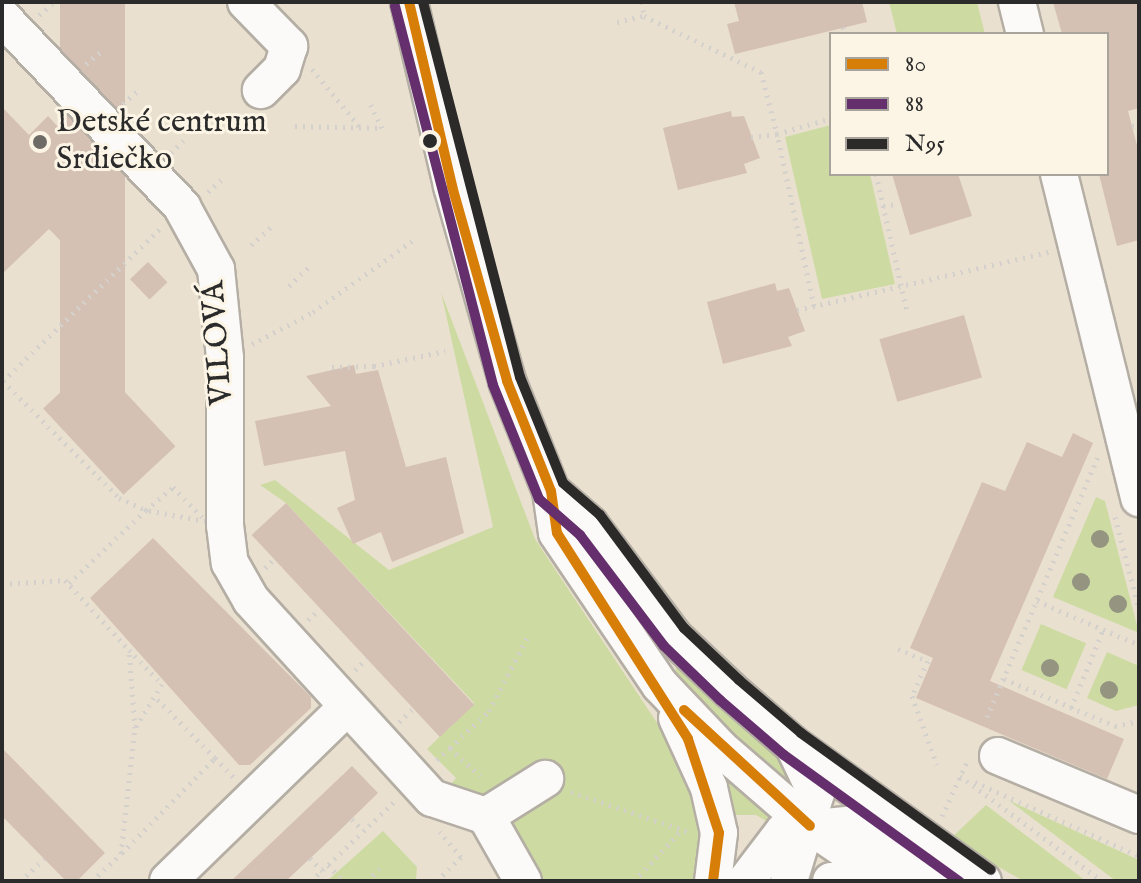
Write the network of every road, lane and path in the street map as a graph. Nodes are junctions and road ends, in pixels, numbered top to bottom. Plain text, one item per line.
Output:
1 (54, 2) edge
2 (246, 2) edge
3 (409, 2) edge
4 (642, 2) edge
5 (1017, 2) edge
6 (644, 16) junction
7 (18, 17) edge
8 (617, 22) dead end
9 (1024, 32) edge
10 (289, 46) junction
11 (104, 49) dead end
12 (82, 68) dead end
13 (141, 88) dead end
14 (261, 90) dead end
15 (370, 103) dead end
16 (119, 106) dead end
17 (829, 119) edge
18 (295, 126) dead end
19 (360, 127) junction
20 (777, 134) junction
21 (187, 137) dead end
22 (751, 137) dead end
23 (167, 157) dead end
24 (225, 176) dead end
25 (876, 176) edge
26 (1059, 176) edge
27 (204, 196) dead end
28 (896, 204) dead end
29 (883, 206) junction
30 (163, 226) dead end
31 (272, 226) dead end
32 (412, 241) dead end
33 (251, 245) dead end
34 (1056, 250) dead end
35 (310, 266) dead end
36 (289, 286) dead end
37 (904, 286) junction
38 (814, 306) junction
39 (797, 310) dead end
40 (907, 312) dead end
41 (445, 351) dead end
42 (225, 358) junction
43 (332, 367) dead end
44 (2, 381) edge
45 (1116, 411) junction
46 (1098, 456) junction
47 (1102, 471) dead end
48 (551, 491) junction
49 (1125, 500) edge
50 (146, 510) junction
51 (69, 583) junction
52 (2, 584) edge
53 (1037, 601) junction
54 (320, 609) dead end
55 (1139, 609) edge
56 (304, 623) dead end
57 (1103, 630) junction
58 (529, 634) dead end
59 (1139, 645) edge
60 (898, 649) dead end
61 (129, 650) junction
62 (367, 658) dead end
63 (1004, 679) junction
64 (660, 685) junction
65 (349, 691) junction
66 (157, 699) junction
67 (414, 708) dead end
68 (1071, 708) junction
69 (987, 717) dead end
70 (1139, 721) edge
71 (398, 723) dead end
72 (135, 728) junction
73 (792, 744) junction
74 (450, 748) junction
75 (986, 752) joint
76 (435, 762) dead end
77 (937, 765) dead end
78 (480, 776) dead end
79 (960, 776) junction
80 (545, 779) joint
81 (975, 782) junction
82 (405, 792) dead end
83 (1139, 815) edge
84 (486, 816) junction
85 (352, 819) dead end
86 (433, 824) dead end
87 (938, 825) dead end
88 (810, 826) junction
89 (363, 831) junction
90 (680, 832) junction
91 (719, 833) junction
92 (121, 854) junction
93 (1139, 856) edge
94 (310, 858) dead end
95 (44, 859) dead end
96 (328, 865) junction
97 (383, 865) dead end
98 (322, 871) junction
99 (26, 876) dead end
100 (92, 881) edge
101 (168, 881) edge
102 (311, 881) edge
103 (344, 881) edge
104 (367, 881) edge
105 (437, 881) edge
106 (523, 881) edge
107 (634, 881) edge
108 (713, 881) edge
109 (746, 881) edge
110 (789, 881) edge
111 (831, 881) edge
112 (839, 881) edge
113 (891, 881) edge
114 (940, 881) edge
115 (983, 881) edge
116 (1102, 881) edge

1 - 7 path
2 - 10 street
3 - 48 street
4 - 6 path
5 - 9 street
6 - 8 path
6 - 20 path
7 - 42 street, VILOVÁ
10 - 14 street
10 - 19 path
11 - 12 path
13 - 16 path
15 - 19 path
17 - 20 path
18 - 19 path
20 - 22 path
20 - 38 path
21 - 23 path
24 - 27 path
25 - 29 path
26 - 45 street
28 - 29 path
29 - 37 path
30 - 44 path
31 - 33 path
32 - 42 path
34 - 37 path
35 - 36 path
37 - 38 path
37 - 40 path
38 - 39 path
41 - 43 path
42 - 65 street, VILOVÁ
44 - 50 path
45 - 46 path
45 - 49 street
46 - 47 path
46 - 53 path
48 - 64 street
48 - 73 street
49 - 55 path
50 - 50 path
50 - 51 path
51 - 52 path
51 - 61 path
53 - 57 path
53 - 63 path
54 - 56 path
57 - 59 path
57 - 68 path
58 - 74 path
60 - 77 path
61 - 66 path
61 - 72 path
62 - 65 path
63 - 68 path
63 - 69 path
64 - 88 street
64 - 91 street
65 - 84 street, VILOVÁ
65 - 101 street
66 - 72 path
66 - 92 path
67 - 71 path
68 - 70 path
72 - 92 path
73 - 88 street
73 - 115 street
74 - 76 path
74 - 78 path
75 - 79 path
75 - 83 street
79 - 81 path
79 - 87 path
80 - 84 street
80 - 90 path
81 - 93 path
81 - 116 path
82 - 89 path
84 - 106 street
85 - 89 path
86 - 105 path
88 - 109 street
88 - 110 street
88 - 113 street
88 - 114 street
89 - 96 path
90 - 91 path
90 - 107 path
91 - 108 street
92 - 100 path
94 - 98 path
95 - 99 path
96 - 98 path
96 - 103 path
97 - 104 path
98 - 102 path
111 - 112 street

